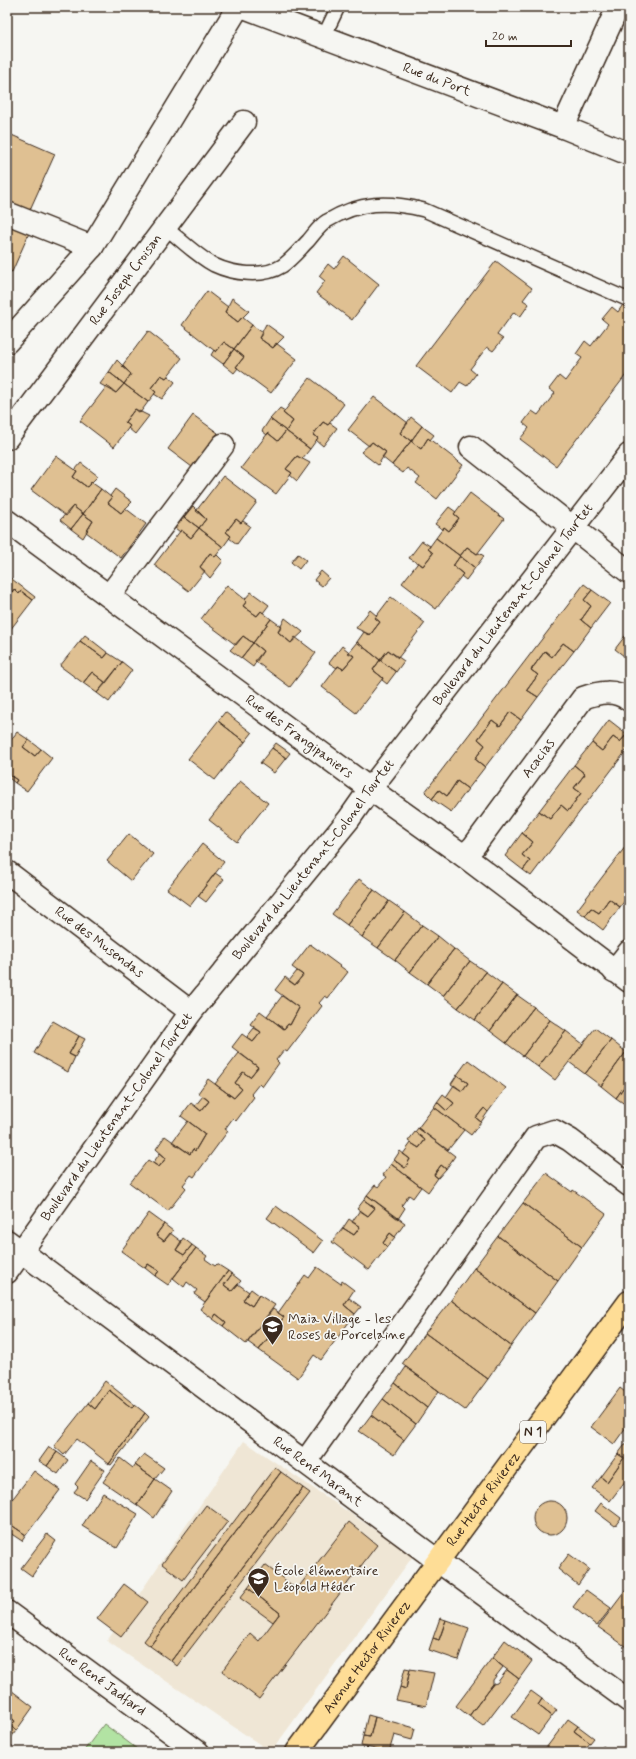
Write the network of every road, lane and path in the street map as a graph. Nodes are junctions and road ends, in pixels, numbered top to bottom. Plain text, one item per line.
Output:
1 (238, 7) edge
2 (244, 7) edge
3 (338, 7) edge
4 (618, 7) edge
5 (324, 36) junction
6 (244, 122) dead end
7 (563, 127) junction
8 (629, 154) edge
9 (7, 213) edge
10 (166, 228) junction
11 (92, 247) junction
12 (629, 300) edge
13 (7, 342) edge
14 (7, 438) edge
15 (223, 445) dead end
16 (471, 447) dead end
17 (629, 455) edge
18 (7, 521) edge
19 (573, 529) junction
20 (629, 572) edge
21 (108, 596) junction
22 (629, 700) edge
23 (370, 789) junction
24 (464, 856) junction
25 (7, 872) edge
26 (629, 952) edge
27 (621, 976) edge
28 (191, 1012) junction
29 (629, 1185) edge
30 (14, 1246) edge
31 (7, 1272) edge
32 (629, 1302) edge
33 (305, 1462) junction
34 (438, 1561) junction
35 (7, 1612) edge
36 (629, 1701) edge
37 (198, 1752) edge
38 (297, 1752) edge

1 - 11 street
2 - 5 street, Rue du Port
3 - 5 lane
4 - 7 street
5 - 7 street, Rue du Port
6 - 10 street, Rue Joseph Croisan
7 - 8 street, Rue du Port
9 - 11 street
10 - 12 lane
10 - 14 street, Rue Joseph Croisan
11 - 13 street
15 - 21 street
16 - 19 street
17 - 19 street, Boulevard du Lieutenant-Colonel Tourtet
18 - 21 street, Rue des Frangipaniers
19 - 20 street
19 - 23 street, Boulevard du Lieutenant-Colonel Tourtet
21 - 23 street, Rue des Frangipaniers
22 - 24 street, Acacias
23 - 24 street, Rue des Frangipaniers
23 - 28 street, Boulevard du Lieutenant-Colonel Tourtet
24 - 27 street, Rue des Frangipaniers
25 - 28 street, Rue des Musendas
26 - 27 street
28 - 30 street, Boulevard du Lieutenant-Colonel Tourtet
29 - 33 street
30 - 31 street, Boulevard du Lieutenant-Colonel Tourtet
30 - 33 street, Rue René Marant
32 - 34 main road, Rue Hector Rivierez / N 1
33 - 34 street, Rue René Marant
34 - 36 street, Rue René Marant
34 - 38 main road, Avenue Hector Rivierez / N 1
35 - 37 street, Rue René Jadfard

